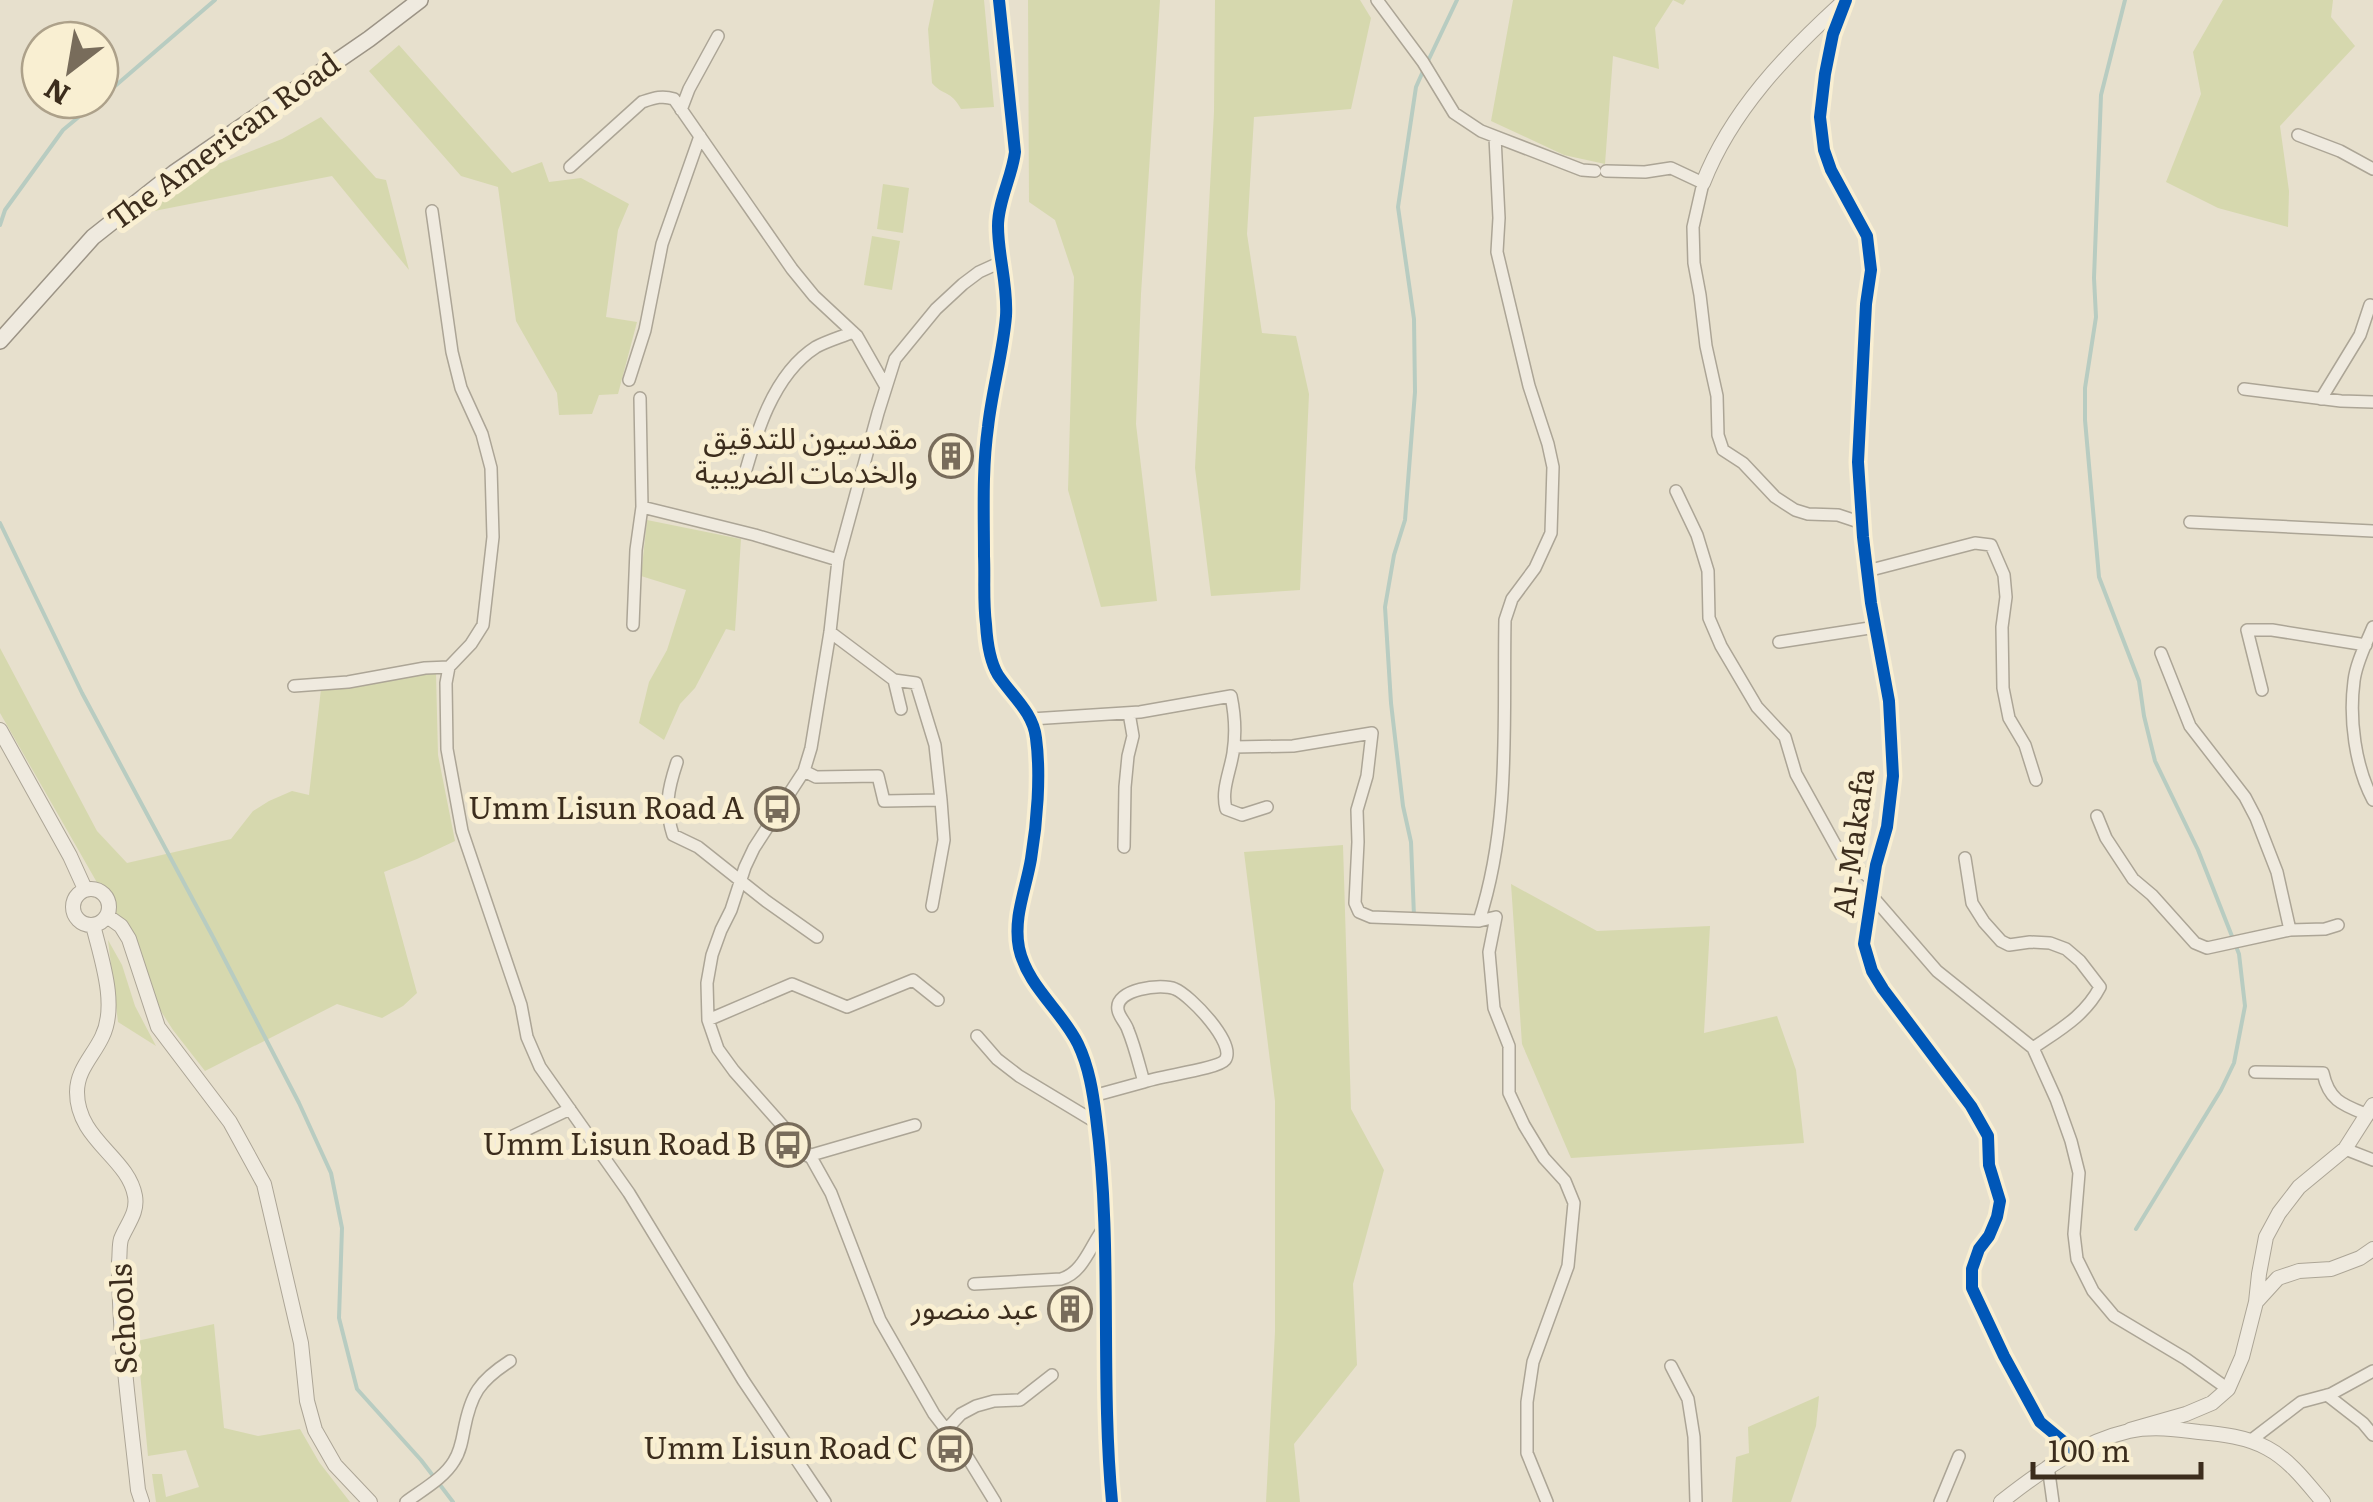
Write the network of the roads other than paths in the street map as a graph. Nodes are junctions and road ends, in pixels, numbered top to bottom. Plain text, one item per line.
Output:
1 (420, 0) edge
2 (1000, 0) edge
3 (1377, 0) edge
4 (1846, 0) edge
5 (718, 36) dead end
6 (681, 110) junction
7 (2298, 135) dead end
8 (700, 136) junction
9 (1495, 137) junction
10 (570, 167) dead end
11 (2373, 169) edge
12 (1703, 183) junction
13 (432, 211) dead end
14 (1001, 262) junction
15 (2370, 305) dead end
16 (853, 332) junction
17 (0, 341) edge
18 (628, 380) dead end
19 (886, 387) junction
20 (2244, 389) dead end
21 (640, 398) dead end
22 (2322, 398) junction
23 (2373, 402) edge
24 (742, 484) dead end
25 (1676, 491) dead end
26 (642, 507) junction
27 (1862, 522) junction
28 (2190, 522) dead end
29 (2373, 530) edge
30 (838, 560) junction
31 (1868, 571) junction
32 (633, 625) dead end
33 (1876, 628) junction
34 (2373, 628) edge
35 (830, 632) junction
36 (1779, 642) dead end
37 (2366, 645) junction
38 (2161, 653) dead end
39 (449, 667) junction
40 (894, 680) junction
41 (294, 686) dead end
42 (2262, 690) dead end
43 (902, 709) dead end
44 (1129, 713) junction
45 (1031, 719) junction
46 (0, 730) edge
47 (1234, 747) junction
48 (677, 762) dead end
49 (804, 771) junction
50 (2036, 780) dead end
51 (941, 800) junction
52 (2373, 800) edge
53 (1266, 806) dead end
54 (2097, 816) dead end
55 (1124, 848) dead end
56 (1965, 858) dead end
57 (741, 881) junction
58 (85, 889) junction
59 (1873, 889) junction
60 (932, 906) dead end
61 (107, 916) junction
62 (1479, 921) junction
63 (93, 925) junction
64 (2338, 925) dead end
65 (2290, 930) junction
66 (817, 937) dead end
67 (938, 1000) dead end
68 (708, 1020) junction
69 (977, 1036) dead end
70 (2033, 1048) junction
71 (2255, 1072) dead end
72 (1144, 1082) junction
73 (1093, 1096) junction
74 (570, 1110) junction
75 (2370, 1110) edge
76 (1097, 1122) junction
77 (915, 1124) dead end
78 (492, 1146) dead end
79 (2345, 1149) junction
80 (808, 1156) junction
81 (2373, 1160) edge
82 (1106, 1225) junction
83 (2373, 1249) edge
84 (974, 1284) dead end
85 (2256, 1302) junction
86 (510, 1361) dead end
87 (1671, 1366) dead end
88 (2373, 1371) edge
89 (1052, 1375) dead end
90 (2228, 1389) junction
91 (2326, 1395) junction
92 (946, 1430) junction
93 (2130, 1430) junction
94 (2373, 1435) edge
95 (2250, 1441) junction
96 (2075, 1451) junction
97 (1959, 1456) dead end
98 (2048, 1466) junction
99 (142, 1502) edge
100 (370, 1502) edge
101 (406, 1502) edge
102 (825, 1502) edge
103 (995, 1502) edge
104 (1112, 1502) edge
105 (1547, 1502) edge
106 (1696, 1502) edge
107 (1940, 1502) edge
108 (2000, 1502) edge
109 (2053, 1502) edge
110 (2323, 1502) edge

1 - 17 main road, The American Road
2 - 14 street
3 - 9 street
4 - 12 street
4 - 27 street, Al-Makafa
5 - 6 street
6 - 8 street
6 - 10 street
7 - 11 street
8 - 16 street
8 - 18 street
9 - 12 street
9 - 62 street
12 - 27 street
13 - 39 street
14 - 19 street
14 - 45 street
15 - 22 street
16 - 19 street
16 - 24 street
19 - 30 street
20 - 22 street
21 - 26 street
22 - 23 street
25 - 59 street
26 - 30 street
26 - 32 street
27 - 31 street, Al-Makafa
28 - 29 street
30 - 35 street
31 - 33 street, Al-Makafa
31 - 50 street
33 - 36 street
33 - 59 street, Al-Makafa
34 - 37 street
35 - 40 street
35 - 49 street
37 - 42 street
37 - 52 street
38 - 65 street
39 - 41 street
39 - 74 street
40 - 43 street
40 - 51 street
44 - 45 street
44 - 47 street
44 - 55 street
45 - 73 street
46 - 58 street
47 - 53 street
47 - 62 street
48 - 57 street
49 - 51 street
49 - 57 street
51 - 60 street
54 - 65 street
56 - 70 street
57 - 66 street
57 - 68 street
58 - 61 street
58 - 63 street
59 - 70 street
59 - 96 street, Al-Makafa
61 - 63 street
61 - 100 street
62 - 105 street
63 - 99 street, Schools
64 - 65 street
67 - 68 street
68 - 80 street
69 - 76 street
70 - 90 street
71 - 75 street
72 - 72 street
72 - 73 street
73 - 76 street
74 - 78 street
74 - 102 street
75 - 79 street
76 - 82 street
77 - 80 street
79 - 81 street
79 - 85 street
80 - 92 street
82 - 84 street
82 - 104 street
83 - 85 street
85 - 90 street
86 - 101 street
87 - 106 street
88 - 91 street
89 - 92 street
90 - 93 street
91 - 94 street
91 - 95 street
92 - 103 street
93 - 95 street
93 - 96 street
95 - 110 street
96 - 98 street
97 - 107 street
98 - 108 street
98 - 109 street

